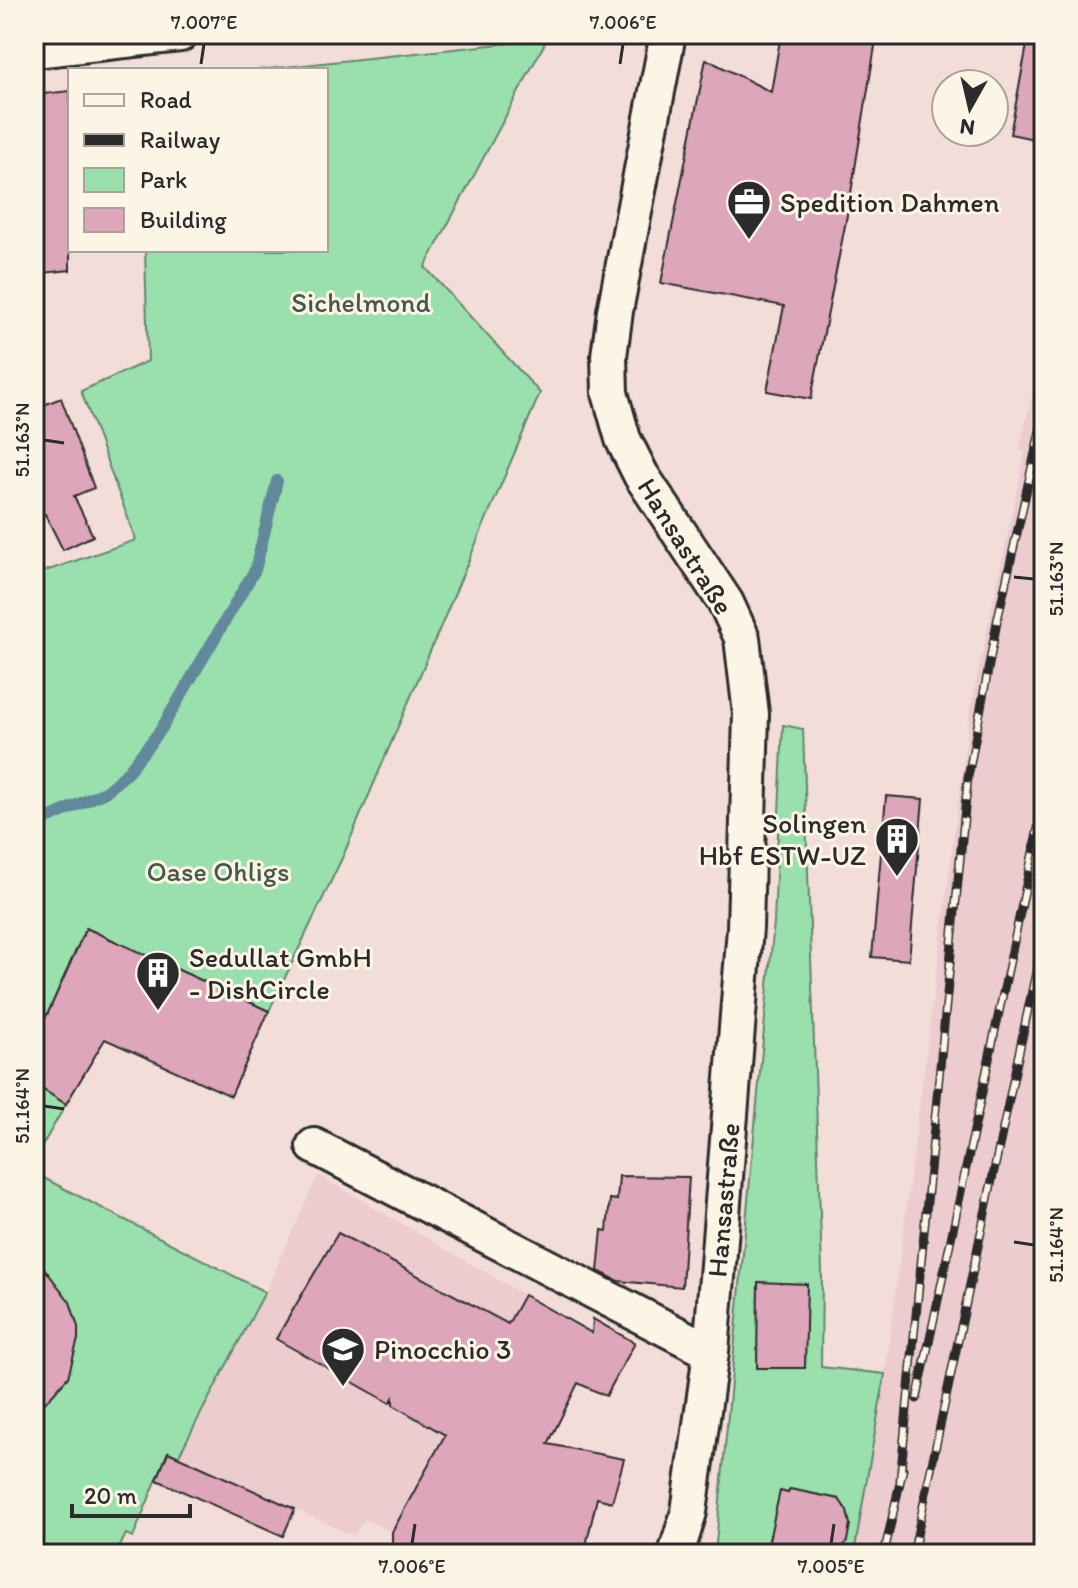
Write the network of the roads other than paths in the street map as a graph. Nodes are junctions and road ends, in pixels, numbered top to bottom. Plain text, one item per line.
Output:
1 (180, 34) edge
2 (668, 34) edge
3 (34, 50) edge
4 (314, 1146) dead end
5 (711, 1352) junction
6 (676, 1554) edge

1 - 3 street
2 - 5 street, Hansastraße
4 - 5 street
5 - 6 street, Hansastraße

